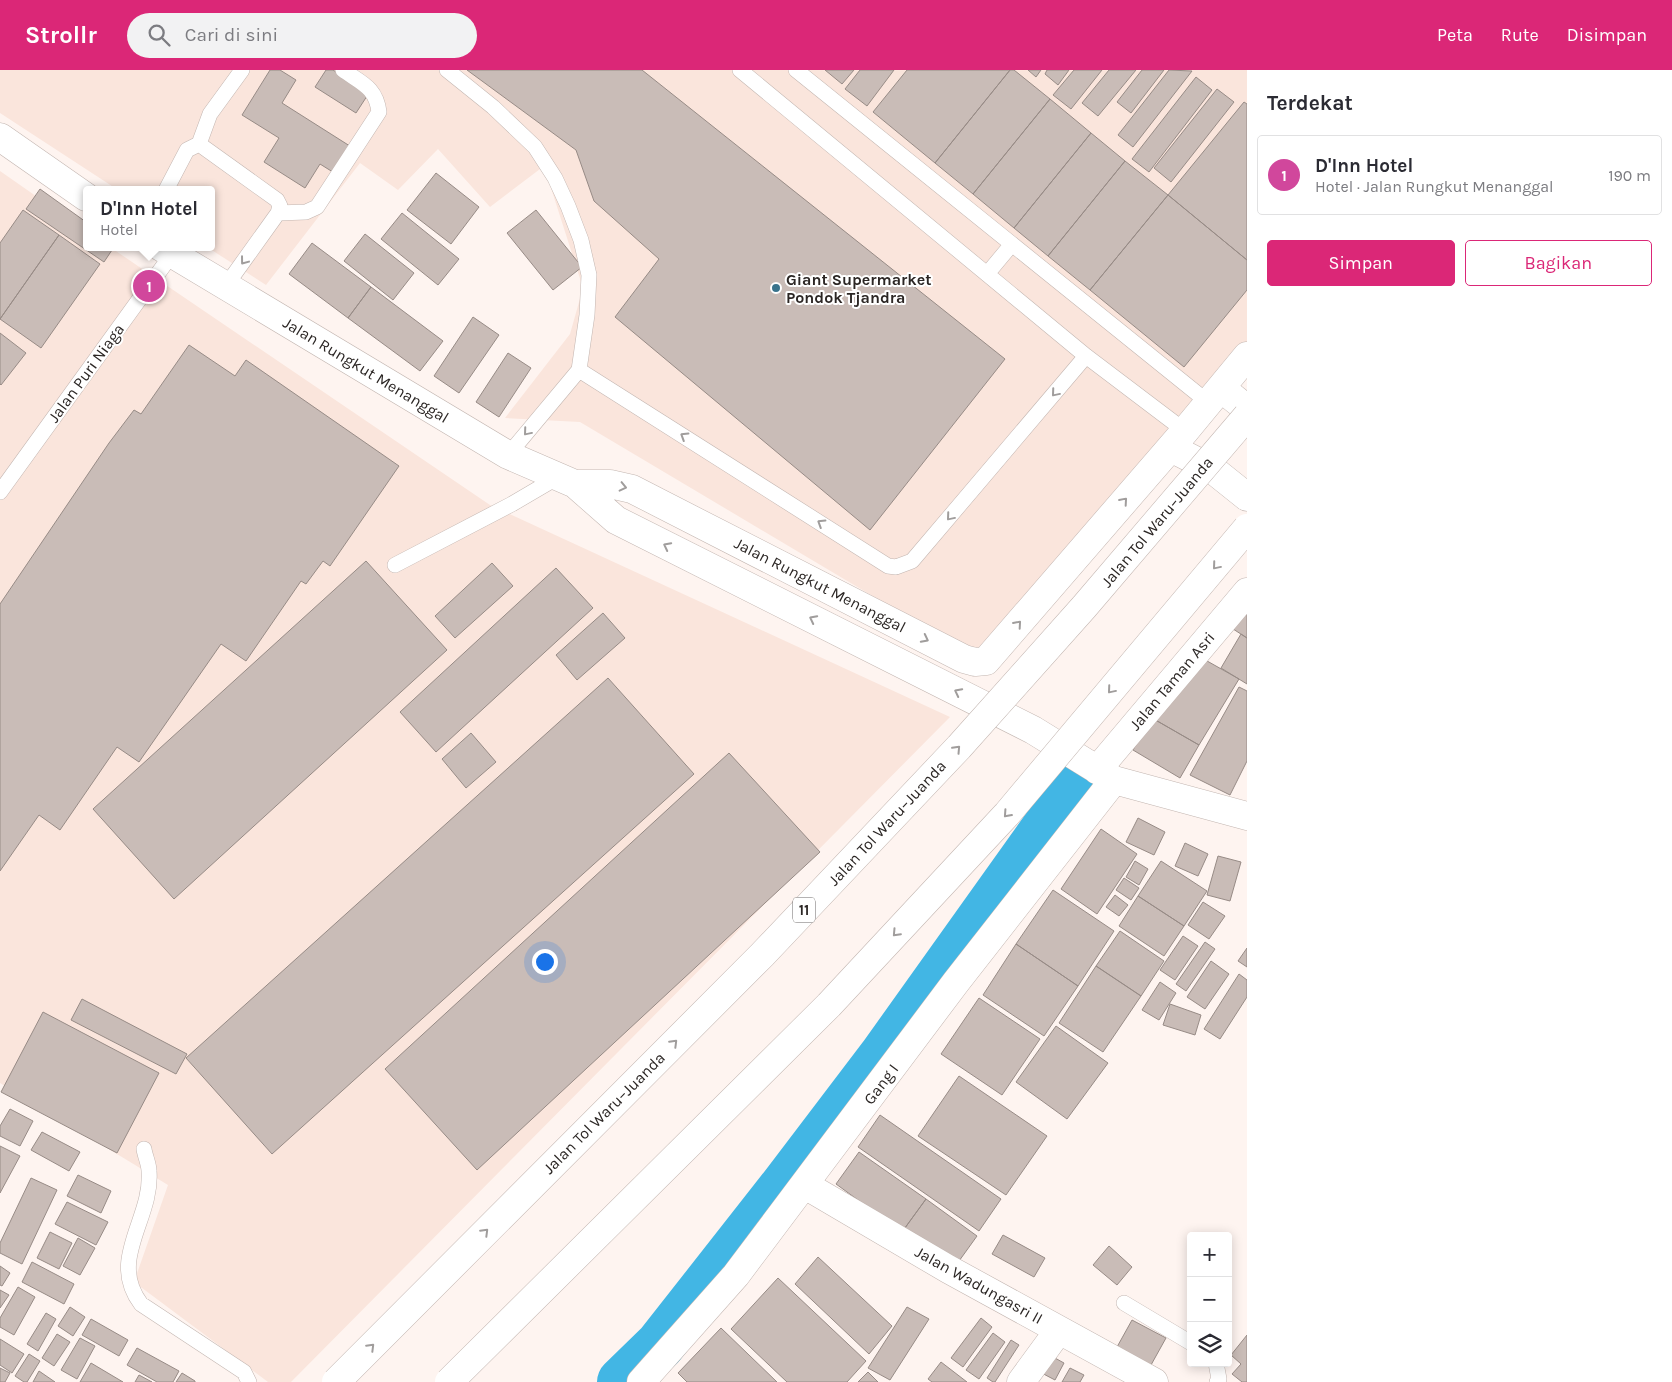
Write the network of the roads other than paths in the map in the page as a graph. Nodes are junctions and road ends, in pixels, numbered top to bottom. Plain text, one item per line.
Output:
1 (242, 70) edge
2 (343, 70) edge
3 (448, 70) edge
4 (740, 70) edge
5 (796, 70) edge
6 (0, 137) edge
7 (199, 144) junction
8 (170, 184) edge
9 (83, 195) edge
10 (278, 213) junction
11 (1012, 244) junction
12 (167, 251) edge
13 (987, 274) junction
14 (225, 286) junction
15 (1086, 356) junction
16 (1247, 356) edge
17 (579, 370) junction
18 (1226, 392) edge
19 (1247, 408) edge
20 (1247, 416) edge
21 (1178, 440) junction
22 (508, 455) junction
23 (566, 481) junction
24 (0, 492) edge
25 (1247, 497) edge
26 (1247, 528) edge
27 (395, 564) dead end
28 (1247, 592) edge
29 (986, 661) junction
30 (1033, 730) junction
31 (1106, 775) junction
32 (1247, 816) edge
33 (144, 1149) dead end
34 (805, 1185) junction
35 (1124, 1303) dead end
36 (1059, 1330) junction
37 (1187, 1341) edge
38 (1217, 1367) edge
39 (249, 1382) edge
40 (336, 1382) edge
41 (449, 1382) edge
42 (641, 1382) edge
43 (1020, 1382) edge
44 (1154, 1382) edge
45 (1217, 1382) edge

1 - 7 lane
2 - 10 lane
3 - 17 lane
4 - 13 lane
5 - 11 lane
6 - 9 main road
7 - 8 lane
7 - 10 lane
10 -> 14 lane
11 - 13 lane
11 - 18 lane
12 - 14 main road, Jalan Rungkut Menanggal
12 - 24 lane, Jalan Puri Niaga
13 - 15 lane
14 - 22 main road, Jalan Rungkut Menanggal
15 -> 17 lane
15 - 21 lane
16 - 18 main road
17 -> 22 lane
18 - 19 main road
18 - 21 main road
40 -> 20 main road, Jalan Tol Waru–Juanda / 11, bridge
21 - 25 main road
29 -> 21 main road
22 - 23 main road, Jalan Rungkut Menanggal
23 - 27 lane
23 -> 29 main road, Jalan Rungkut Menanggal
30 -> 23 main road, Jalan Rungkut Menanggal
26 -> 41 main road, bridge
28 - 31 main road, Jalan Taman Asri
29 - 30 main road
30 - 31 main road, Jalan Rungkut Menanggal
31 - 32 main road, Jalan Rungkut Menanggal
31 - 34 main road, Gang I
33 - 39 lane
34 - 36 main road, Jalan Wadungasri II
34 - 42 main road, Gang I
35 - 37 lane
36 - 43 main road
36 - 44 main road, Jalan Wadungasri II
38 - 45 lane

